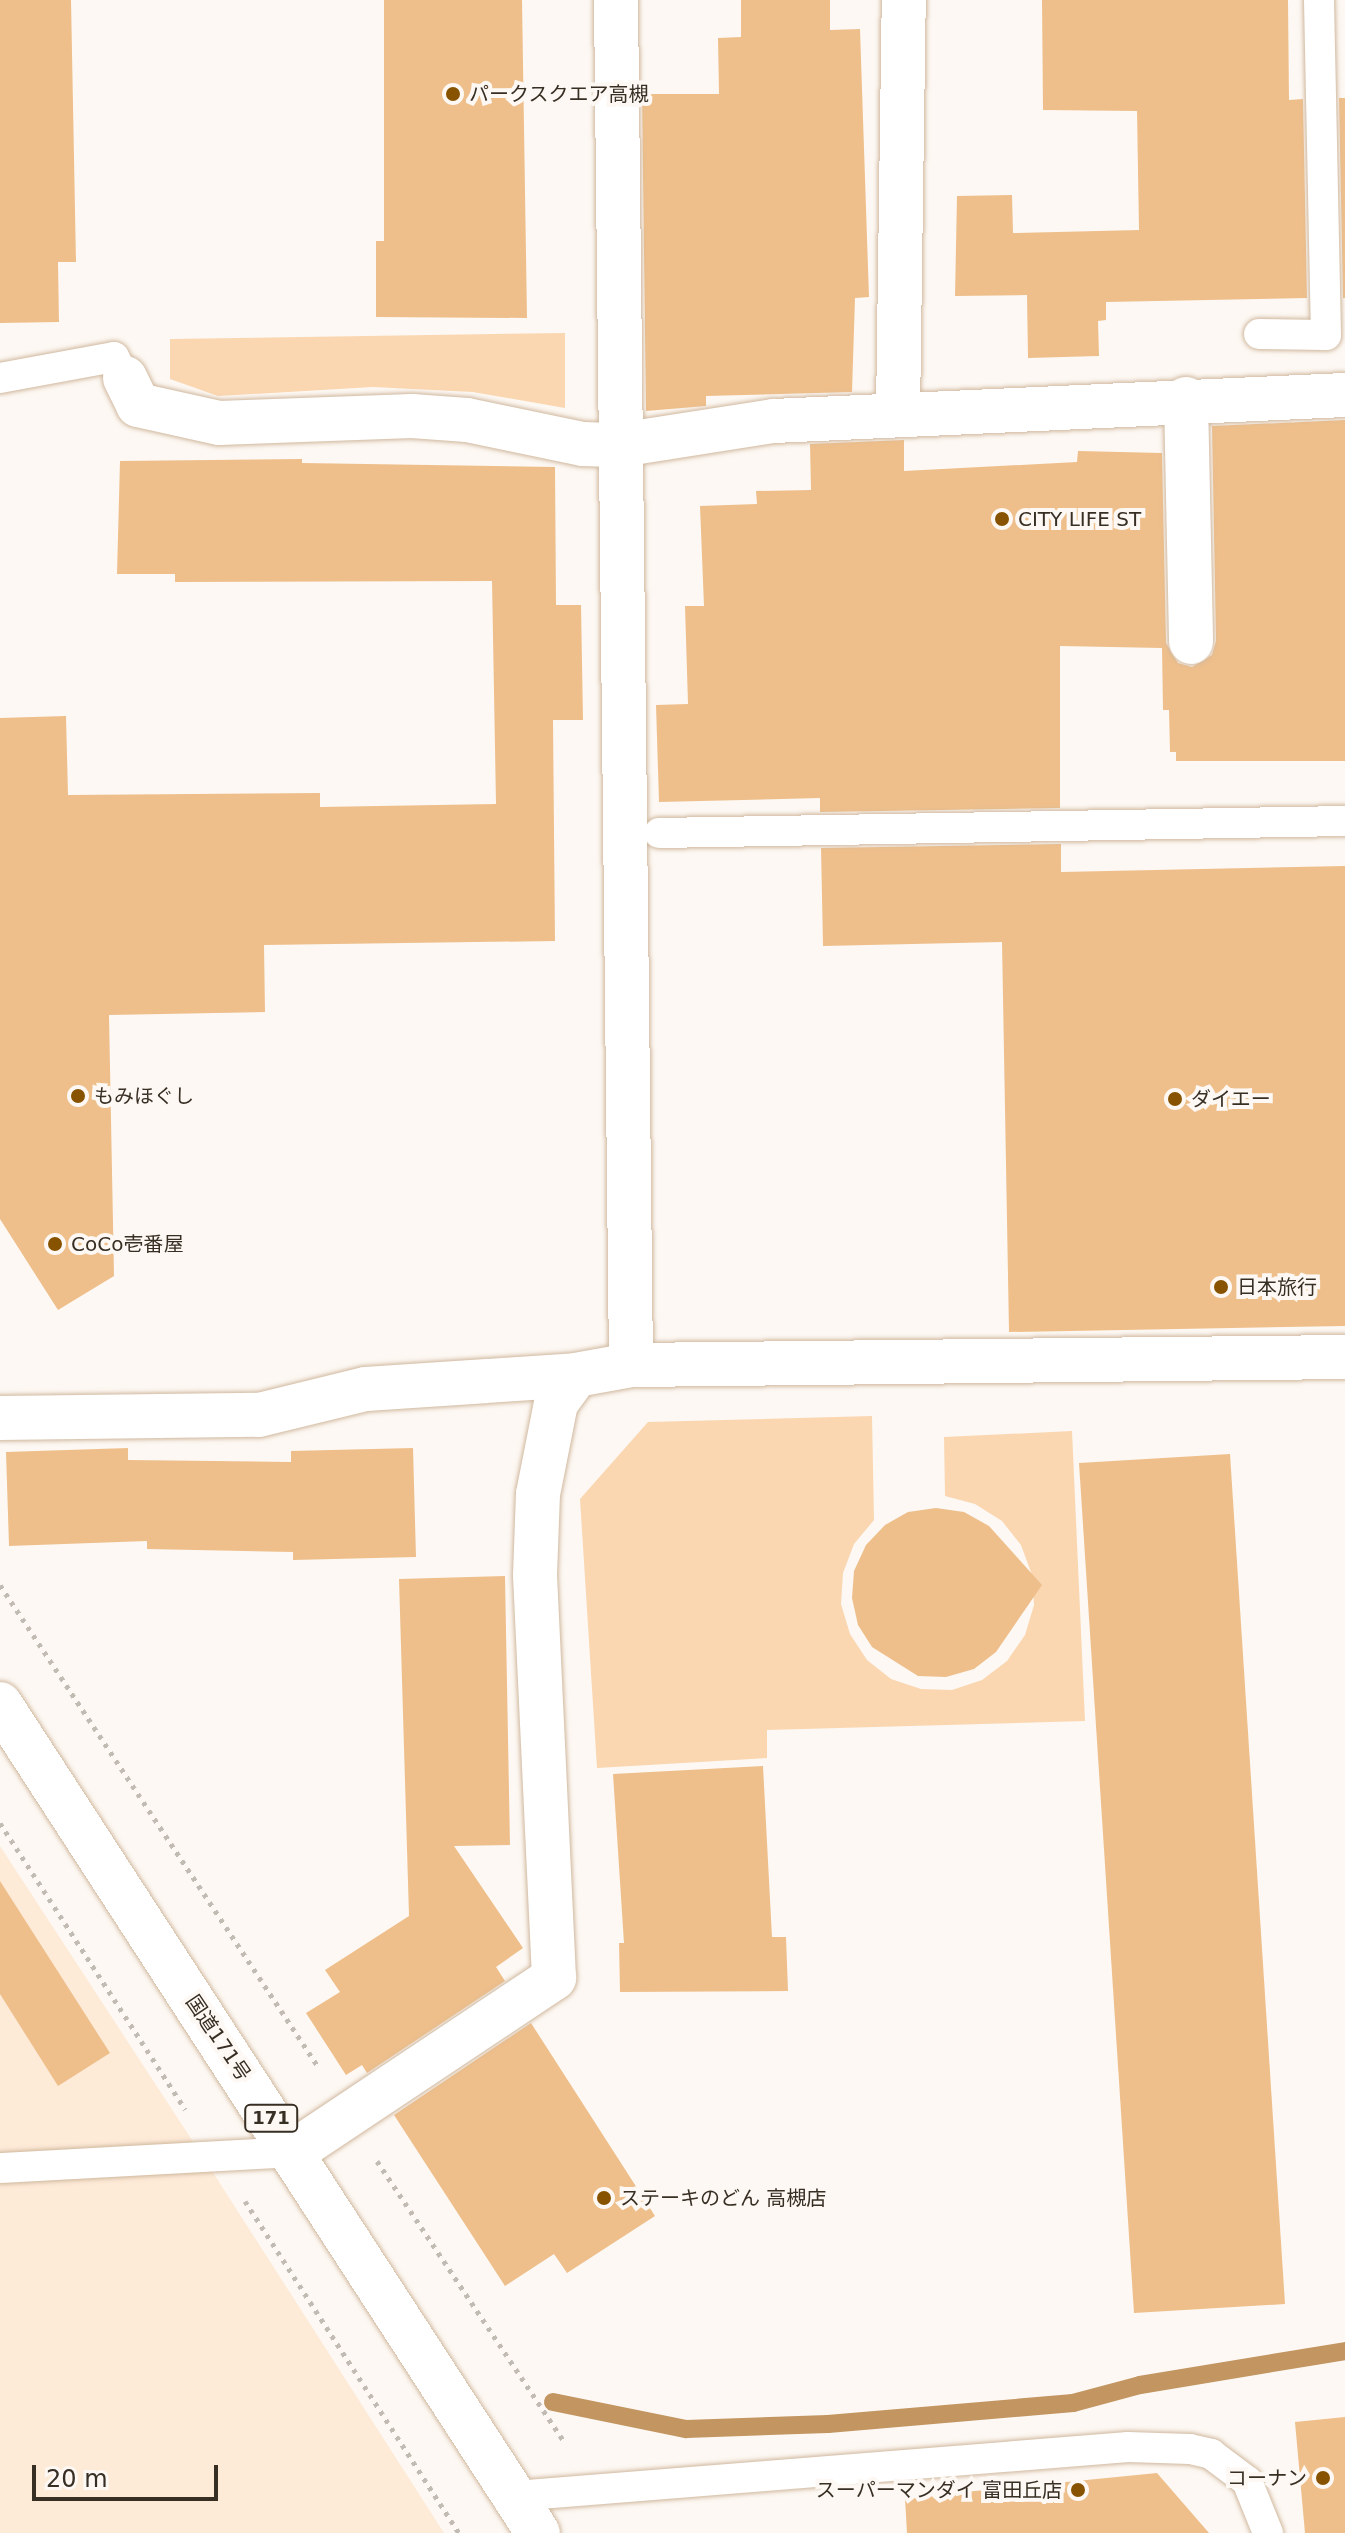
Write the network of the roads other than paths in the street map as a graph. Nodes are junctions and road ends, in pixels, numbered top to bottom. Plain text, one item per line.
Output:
1 (616, 0) edge
2 (904, 0) edge
3 (1319, 0) edge
4 (1259, 334) dead end
5 (0, 378) edge
6 (125, 378) joint
7 (1345, 395) edge
8 (1186, 399) junction
9 (898, 413) junction
10 (620, 445) junction
11 (1191, 642) dead end
12 (1345, 821) edge
13 (659, 833) dead end
14 (1345, 1357) edge
15 (631, 1365) junction
16 (576, 1375) junction
17 (0, 1418) edge
18 (0, 1704) edge
19 (293, 2152) junction
20 (0, 2168) edge
21 (515, 2496) junction
22 (538, 2533) edge
23 (1268, 2533) edge

1 - 10 main road
2 - 9 main road
3 - 4 lane
5 - 6 lane
6 - 10 main road
7 - 8 main road
8 - 9 main road
8 - 11 main road
9 - 10 main road
10 - 15 main road
12 - 13 lane
14 - 15 main road
15 - 16 main road
16 - 17 main road
16 - 19 main road
18 - 19 main road, 国道171号 / 171
19 - 20 lane
19 - 21 main road, 国道171号 / 171
21 - 22 main road, 国道171号 / 171
21 - 23 lane

